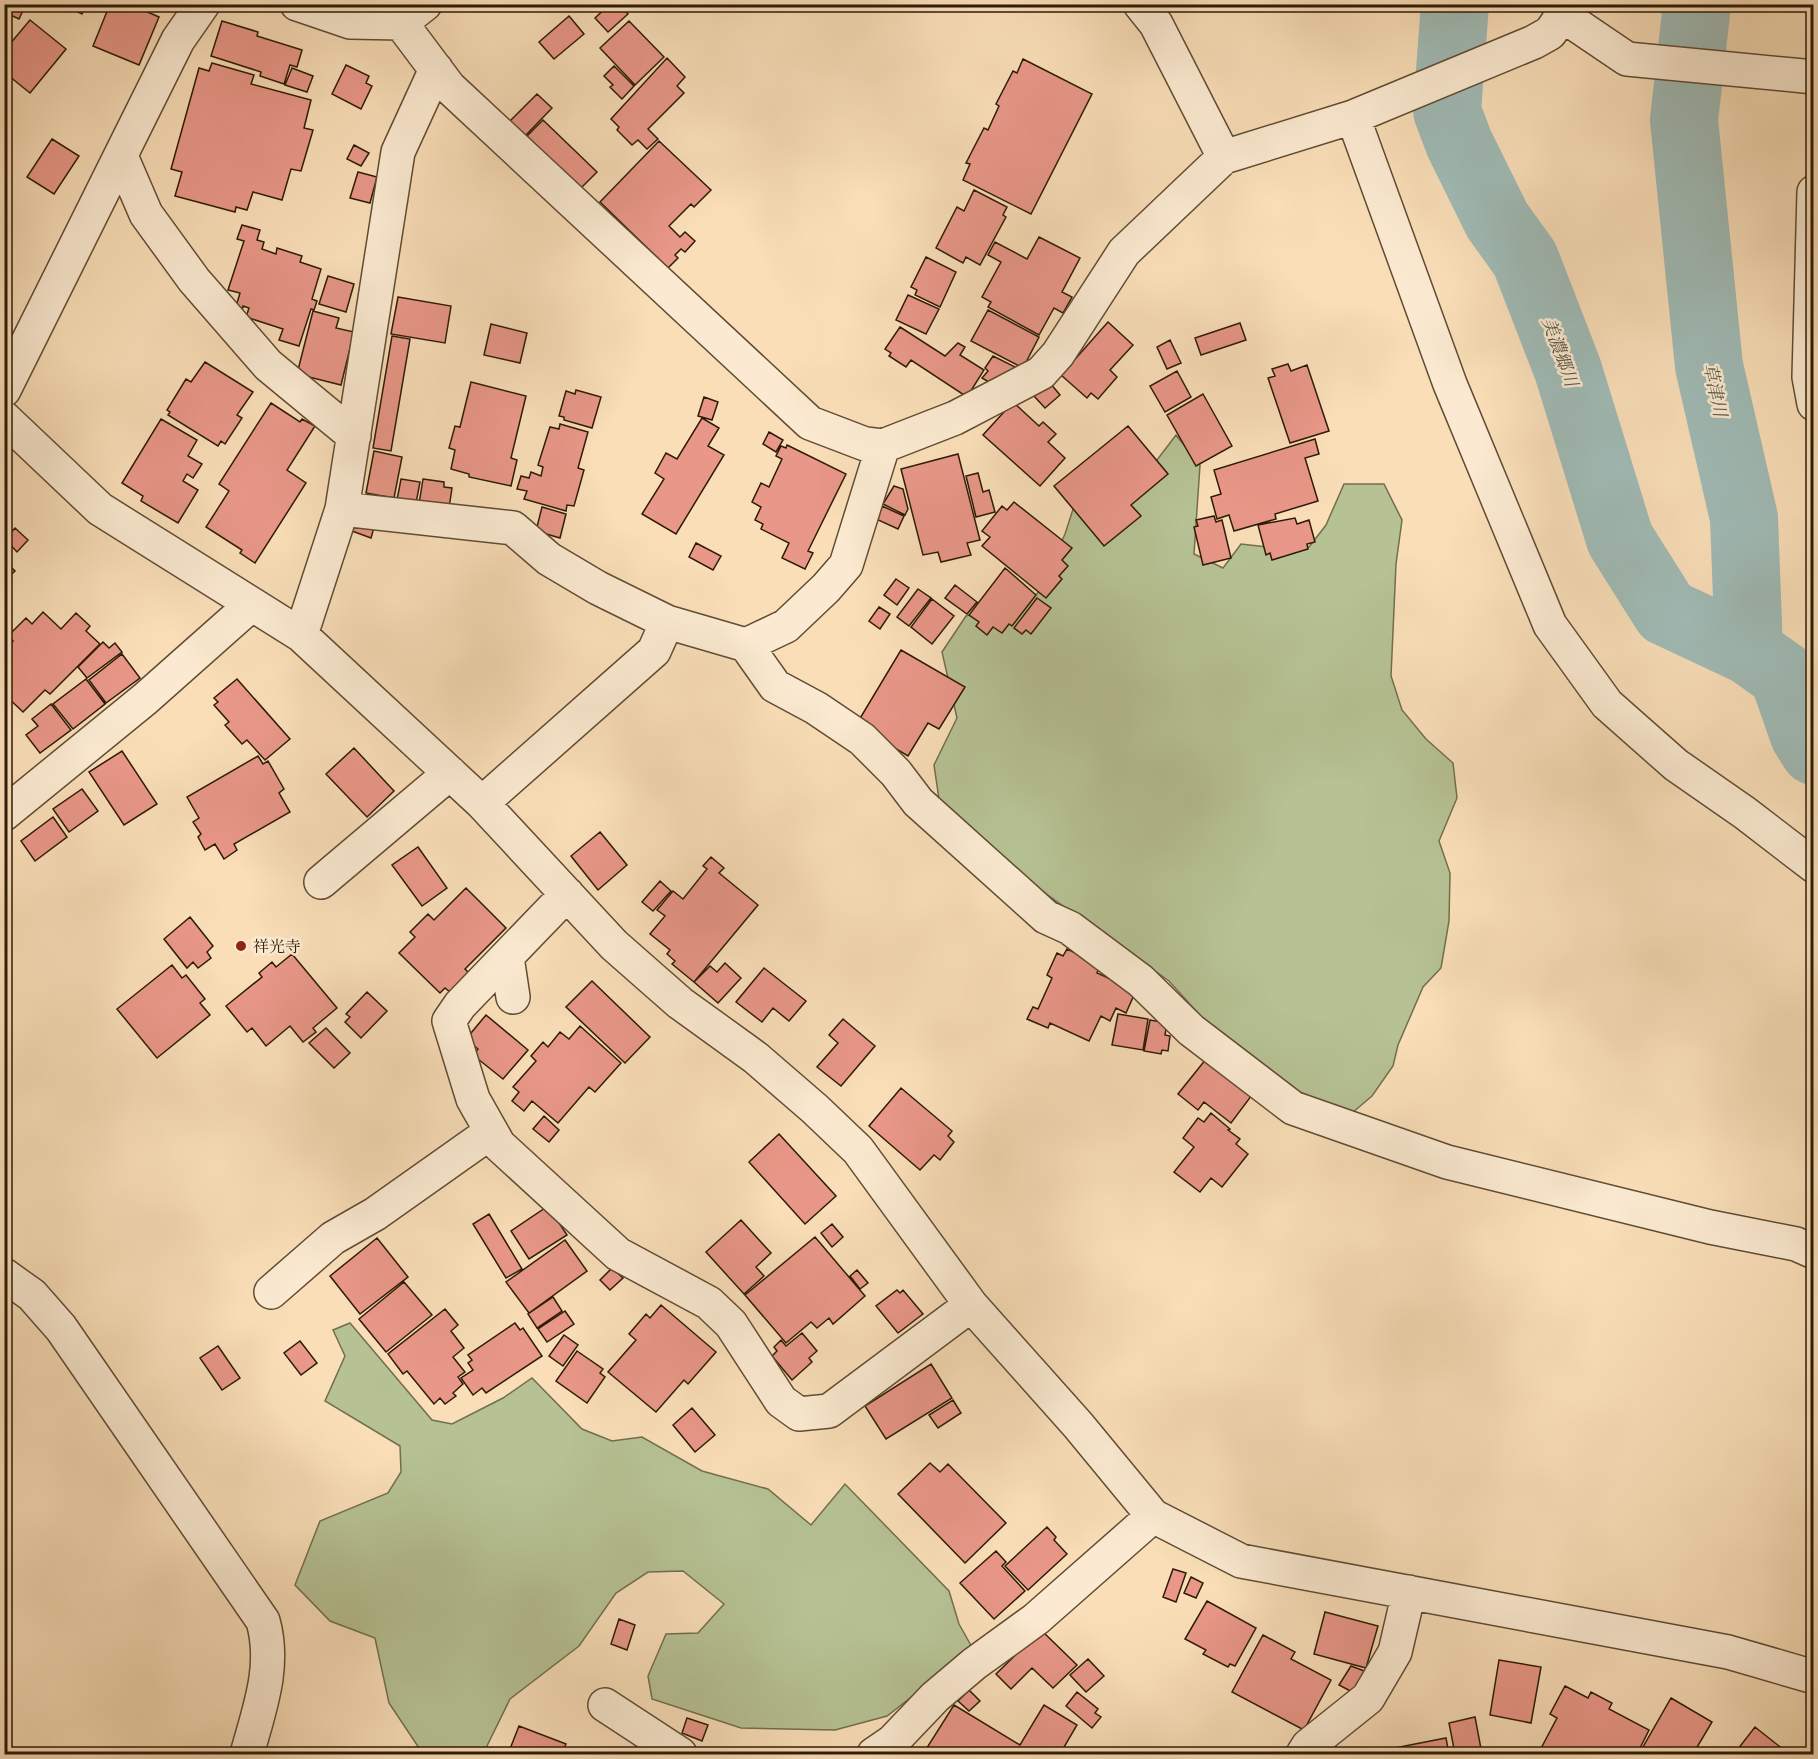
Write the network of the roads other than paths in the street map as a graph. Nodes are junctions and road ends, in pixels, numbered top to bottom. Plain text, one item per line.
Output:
1 (203, 4) edge
2 (297, 4) edge
3 (1140, 4) edge
4 (1563, 8) edge
5 (413, 14) edge
6 (436, 69) junction
7 (1814, 77) edge
8 (1353, 117) junction
9 (121, 156) junction
10 (1224, 157) junction
11 (1814, 192) edge
12 (4, 390) edge
13 (1814, 404) edge
14 (4, 418) edge
15 (354, 436) junction
16 (883, 446) junction
17 (342, 509) junction
18 (251, 605) junction
19 (667, 622) junction
20 (301, 635) junction
21 (746, 645) junction
22 (450, 773) junction
23 (482, 803) junction
24 (4, 814) edge
25 (1814, 866) edge
26 (321, 882) dead end
27 (567, 894) junction
28 (507, 957) junction
29 (513, 997) dead end
30 (491, 1132) junction
31 (1814, 1252) edge
32 (4, 1275) edge
33 (271, 1292) dead end
34 (971, 1305) junction
35 (1153, 1516) junction
36 (1409, 1592) junction
37 (1814, 1677) edge
38 (605, 1705) dead end
39 (247, 1755) edge
40 (680, 1755) edge
41 (874, 1755) edge
42 (1303, 1755) edge

1 - 9 street
2 - 5 street
3 - 10 street
4 - 7 street
4 - 8 street
5 - 6 street
6 - 15 street
6 - 16 street
8 - 10 street
8 - 25 street
9 - 12 street
9 - 15 street
10 - 16 street
11 - 13 street
14 - 18 street
15 - 17 street
16 - 21 street
17 - 19 street
17 - 20 street
18 - 20 street
18 - 24 street
19 - 21 street
19 - 23 street
20 - 22 street
21 - 31 street
22 - 23 street
22 - 26 street
23 - 27 street
27 - 28 street
27 - 34 street
28 - 29 street
28 - 30 street
30 - 33 street
30 - 34 street
32 - 39 street
34 - 35 street
35 - 36 street
35 - 41 street
36 - 37 street
36 - 42 street
38 - 40 street

